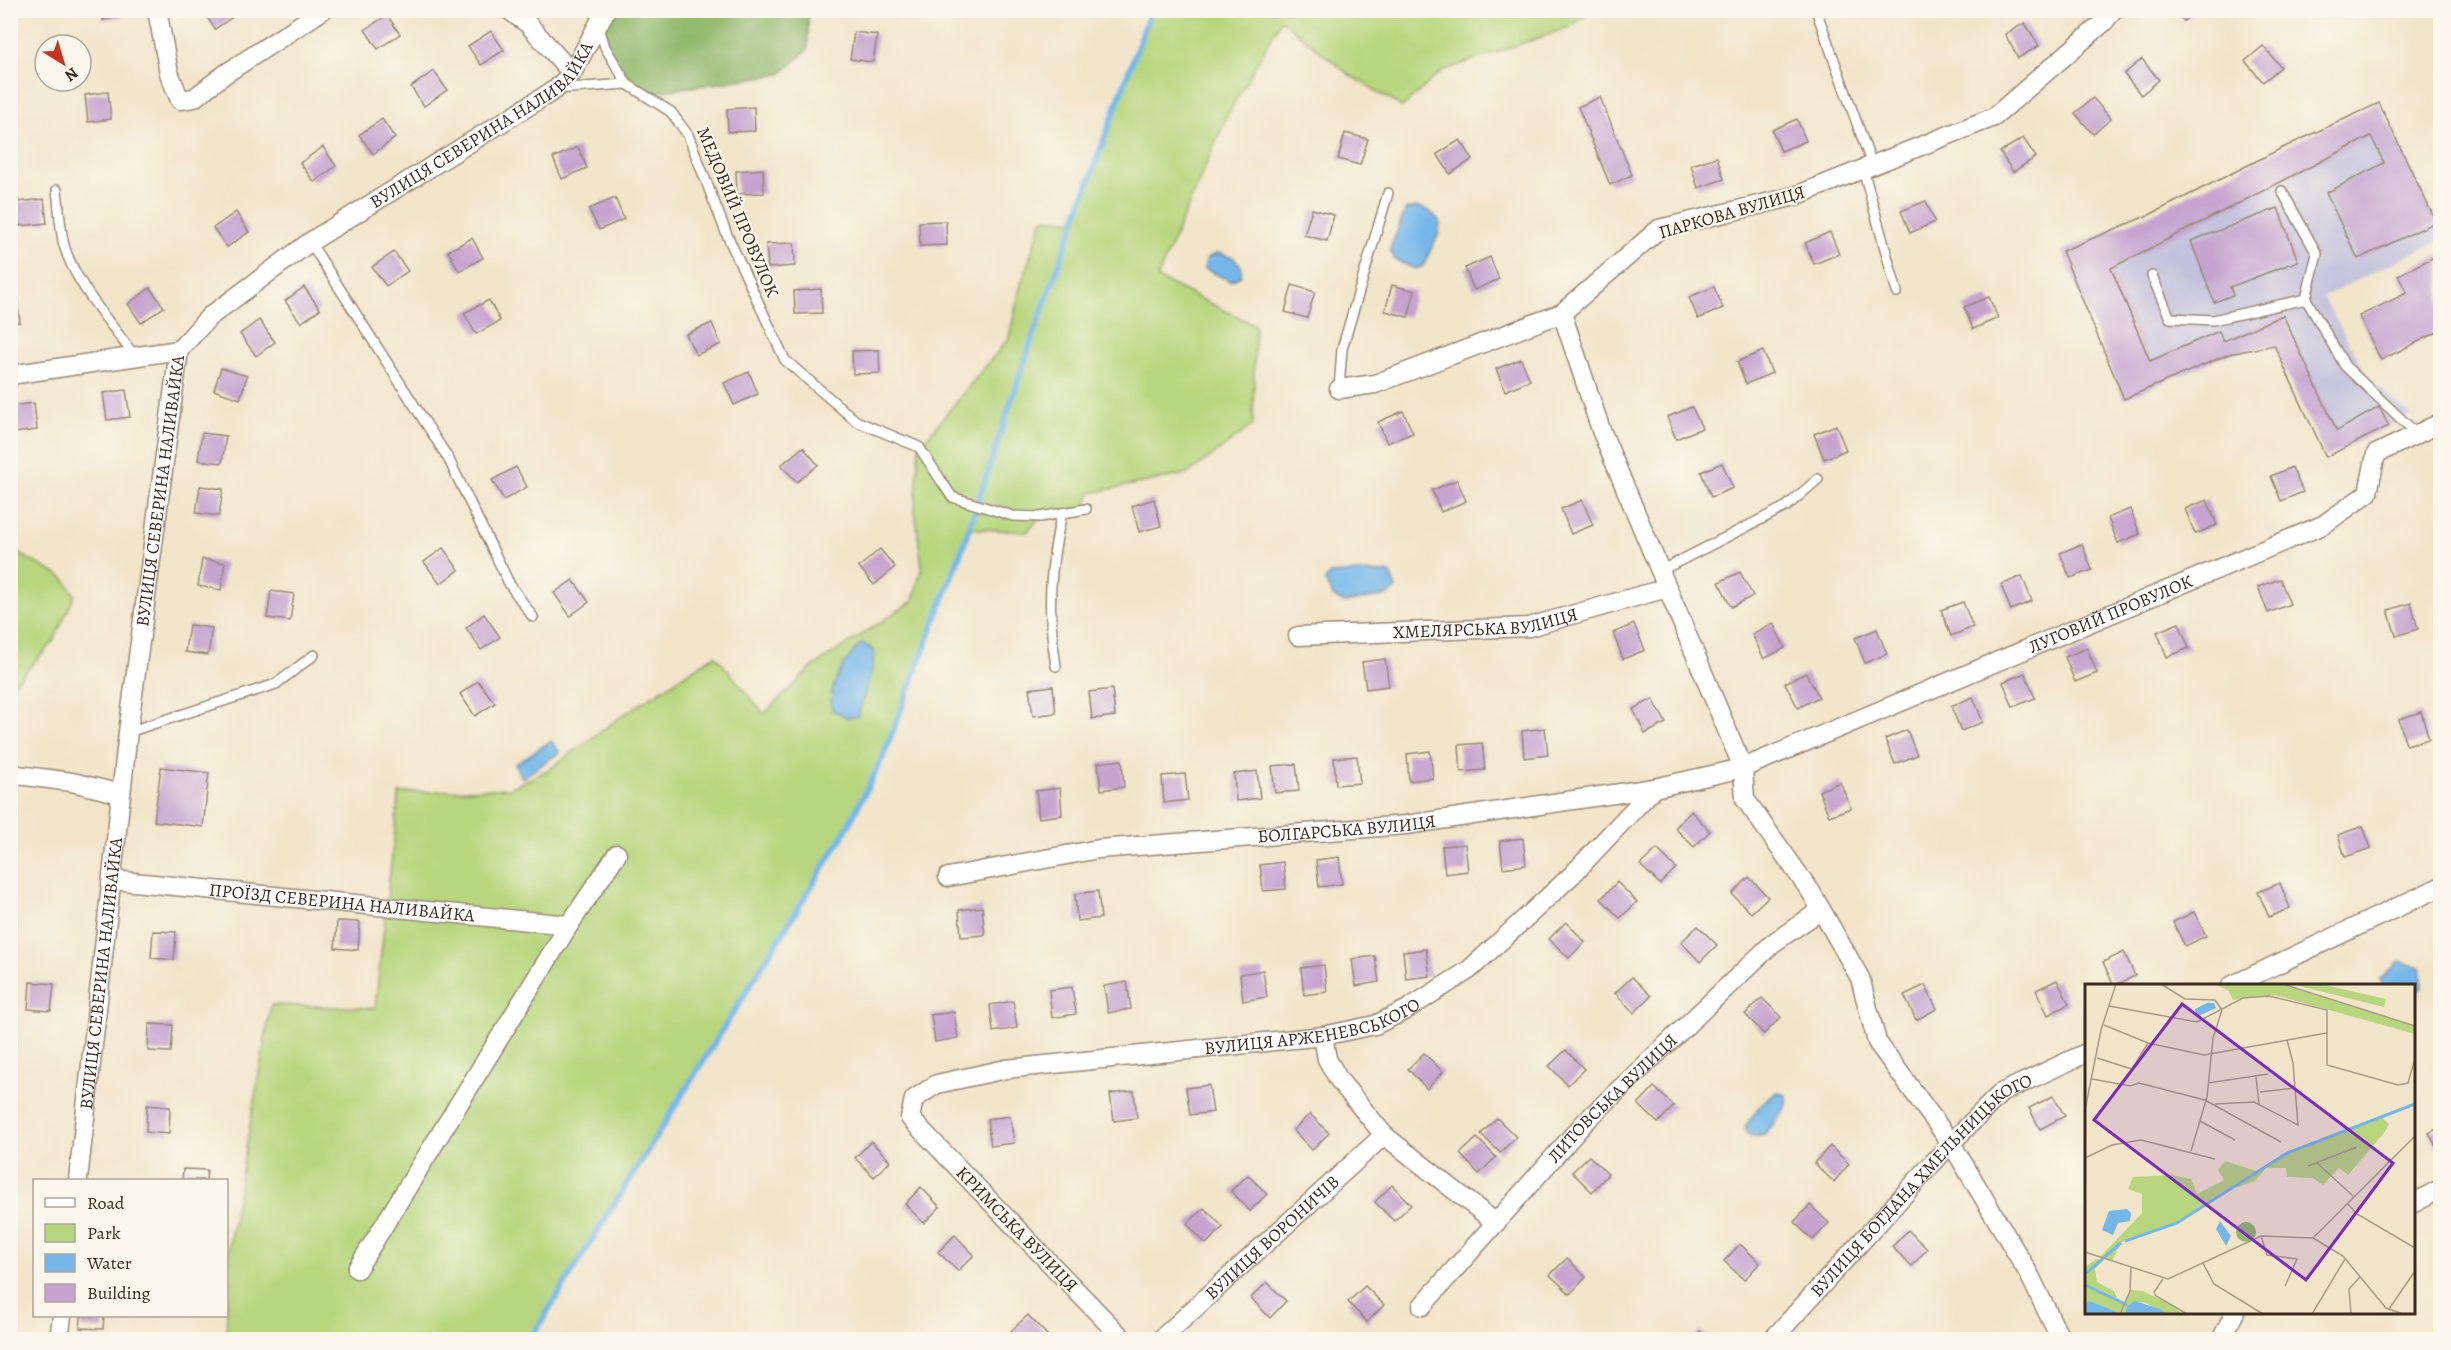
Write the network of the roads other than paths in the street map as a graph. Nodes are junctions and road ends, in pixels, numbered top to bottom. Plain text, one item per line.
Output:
1 (157, 10) edge
2 (323, 10) edge
3 (509, 10) edge
4 (1816, 10) edge
5 (2113, 10) edge
6 (602, 18) edge
7 (572, 73) junction
8 (627, 84) junction
9 (556, 89) junction
10 (1867, 167) junction
11 (57, 190) dead end
12 (2282, 190) dead end
13 (1388, 193) dead end
14 (310, 242) junction
15 (2152, 276) dead end
16 (1897, 292) dead end
17 (2306, 299) junction
18 (1562, 313) junction
19 (179, 350) junction
20 (135, 357) junction
21 (10, 375) edge
22 (1339, 389) joint
23 (2440, 423) edge
24 (2418, 435) junction
25 (1818, 479) dead end
26 (1086, 509) dead end
27 (1062, 513) junction
28 (1664, 580) junction
29 (533, 617) dead end
30 (1298, 636) dead end
31 (314, 655) dead end
32 (1056, 666) dead end
33 (128, 732) junction
34 (1743, 768) junction
35 (10, 774) edge
36 (1654, 788) junction
37 (121, 794) junction
38 (617, 854) dead end
39 (948, 877) dead end
40 (113, 880) junction
41 (2440, 888) edge
42 (1821, 910) junction
43 (569, 925) junction
44 (2235, 984) edge
45 (1323, 1036) junction
46 (2085, 1053) edge
47 (910, 1118) joint
48 (1384, 1135) junction
49 (1951, 1143) junction
50 (78, 1179) edge
51 (2440, 1189) edge
52 (2415, 1202) edge
53 (1496, 1223) junction
54 (357, 1269) dead end
55 (1422, 1306) dead end
56 (2234, 1314) edge
57 (62, 1317) edge
58 (59, 1340) edge
59 (1124, 1340) edge
60 (1160, 1340) edge
61 (1772, 1340) edge
62 (2061, 1340) edge
63 (2220, 1340) edge

1 - 2 street
3 - 7 street
4 - 10 lane
5 - 10 street, ПАРКОВА ВУЛИЦЯ
6 - 7 street, ВУЛИЦЯ СЕВЕРИНА НАЛИВАЙКА
6 - 8 lane, МЕДОВИЙ ПРОВУЛОК
7 - 9 street, ВУЛИЦЯ СЕВЕРИНА НАЛИВАЙКА
8 - 9 lane
8 - 27 lane, МЕДОВИЙ ПРОВУЛОК
9 - 14 street, ВУЛИЦЯ СЕВЕРИНА НАЛИВАЙКА
10 - 16 lane
10 - 18 street, ПАРКОВА ВУЛИЦЯ
11 - 20 lane
12 - 17 lane
13 - 22 lane
14 - 19 street, ВУЛИЦЯ СЕВЕРИНА НАЛИВАЙКА
14 - 29 lane
15 - 17 lane
17 - 24 lane
18 - 22 street, ПАРКОВА ВУЛИЦЯ
18 - 28 street
19 - 20 street
19 - 33 street, ВУЛИЦЯ СЕВЕРИНА НАЛИВАЙКА
20 - 21 street
23 - 24 street, ЛУГОВИЙ ПРОВУЛОК
24 - 34 street, ЛУГОВИЙ ПРОВУЛОК
25 - 28 lane
26 - 27 lane, МЕДОВИЙ ПРОВУЛОК
27 - 32 lane
28 - 30 street, ХМЕЛЯРСЬКА ВУЛИЦЯ
28 - 34 street
31 - 33 lane
33 - 37 street, ВУЛИЦЯ СЕВЕРИНА НАЛИВАЙКА
34 - 36 street, БОЛГАРСЬКА ВУЛИЦЯ
34 - 42 street
35 - 37 street
36 - 39 street, БОЛГАРСЬКА ВУЛИЦЯ
36 - 45 street, ВУЛИЦЯ АРЖЕНЕВСЬКОГО
37 - 40 street, ВУЛИЦЯ СЕВЕРИНА НАЛИВАЙКА
38 - 43 street
40 - 43 street, ПРОЇЗД СЕВЕРИНА НАЛИВАЙКА
40 - 50 street, ВУЛИЦЯ СЕВЕРИНА НАЛИВАЙКА
41 - 44 street
42 - 49 street
42 - 53 street, ЛИТОВСЬКА ВУЛИЦЯ
43 - 54 street
45 - 47 street, ВУЛИЦЯ АРЖЕНЕВСЬКОГО
45 - 48 street
46 - 49 street, ВУЛИЦЯ БОГДАНА ХМЕЛЬНИЦЬКОГО
47 - 59 street, КРИМСЬКА ВУЛИЦЯ
48 - 53 street
48 - 60 street, ВУЛИЦЯ ВОРОНИЧІВ
49 - 61 street, ВУЛИЦЯ БОГДАНА ХМЕЛЬНИЦЬКОГО
49 - 62 street
51 - 52 street
53 - 55 street, ЛИТОВСЬКА ВУЛИЦЯ
56 - 63 street
57 - 58 street

